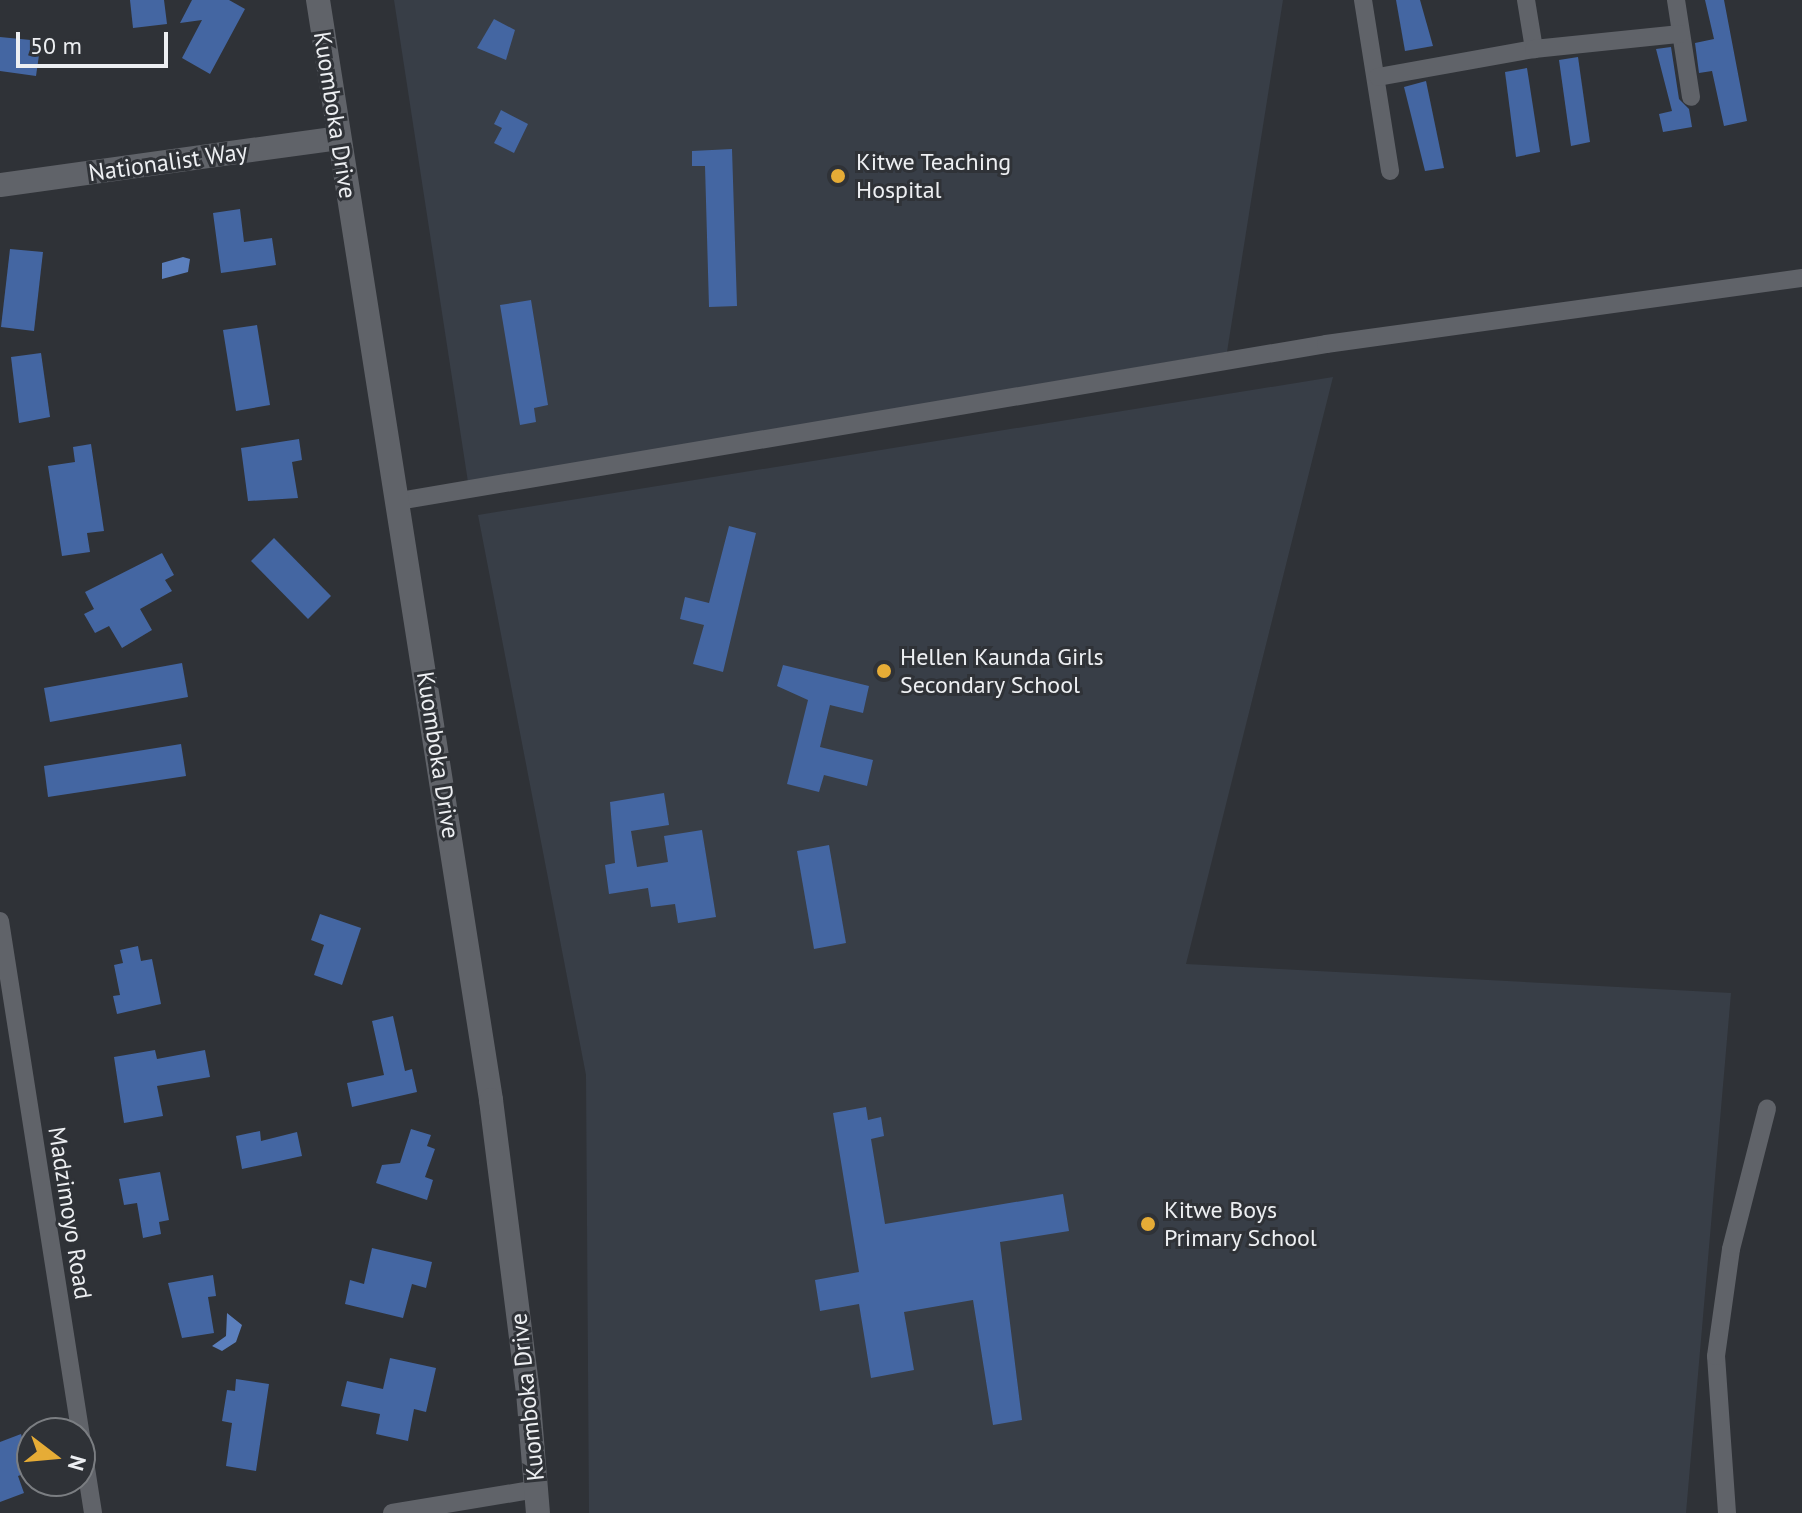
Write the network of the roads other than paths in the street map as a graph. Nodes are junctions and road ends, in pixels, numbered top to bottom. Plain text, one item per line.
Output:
1 (318, 0) edge
2 (1363, 0) edge
3 (1526, 0) edge
4 (1676, 0) edge
5 (1680, 34) junction
6 (1534, 49) junction
7 (1378, 77) junction
8 (1691, 97) dead end
9 (337, 138) junction
10 (1390, 171) dead end
11 (0, 185) edge
12 (1802, 278) edge
13 (399, 501) junction
14 (0, 921) edge
15 (1767, 1109) dead end
16 (538, 1501) edge
17 (93, 1513) edge
18 (392, 1513) edge
19 (1727, 1513) edge

1 - 9 main road, Kuomboka Drive
2 - 7 street
3 - 6 street
4 - 5 street
5 - 6 street
5 - 8 street
6 - 7 street
7 - 10 street
9 - 11 main road, Nationalist Way
9 - 13 main road, Kuomboka Drive
12 - 13 street
13 - 16 main road, Kuomboka Drive
14 - 17 street, Madzimoyo Road
15 - 19 street
16 - 18 street

